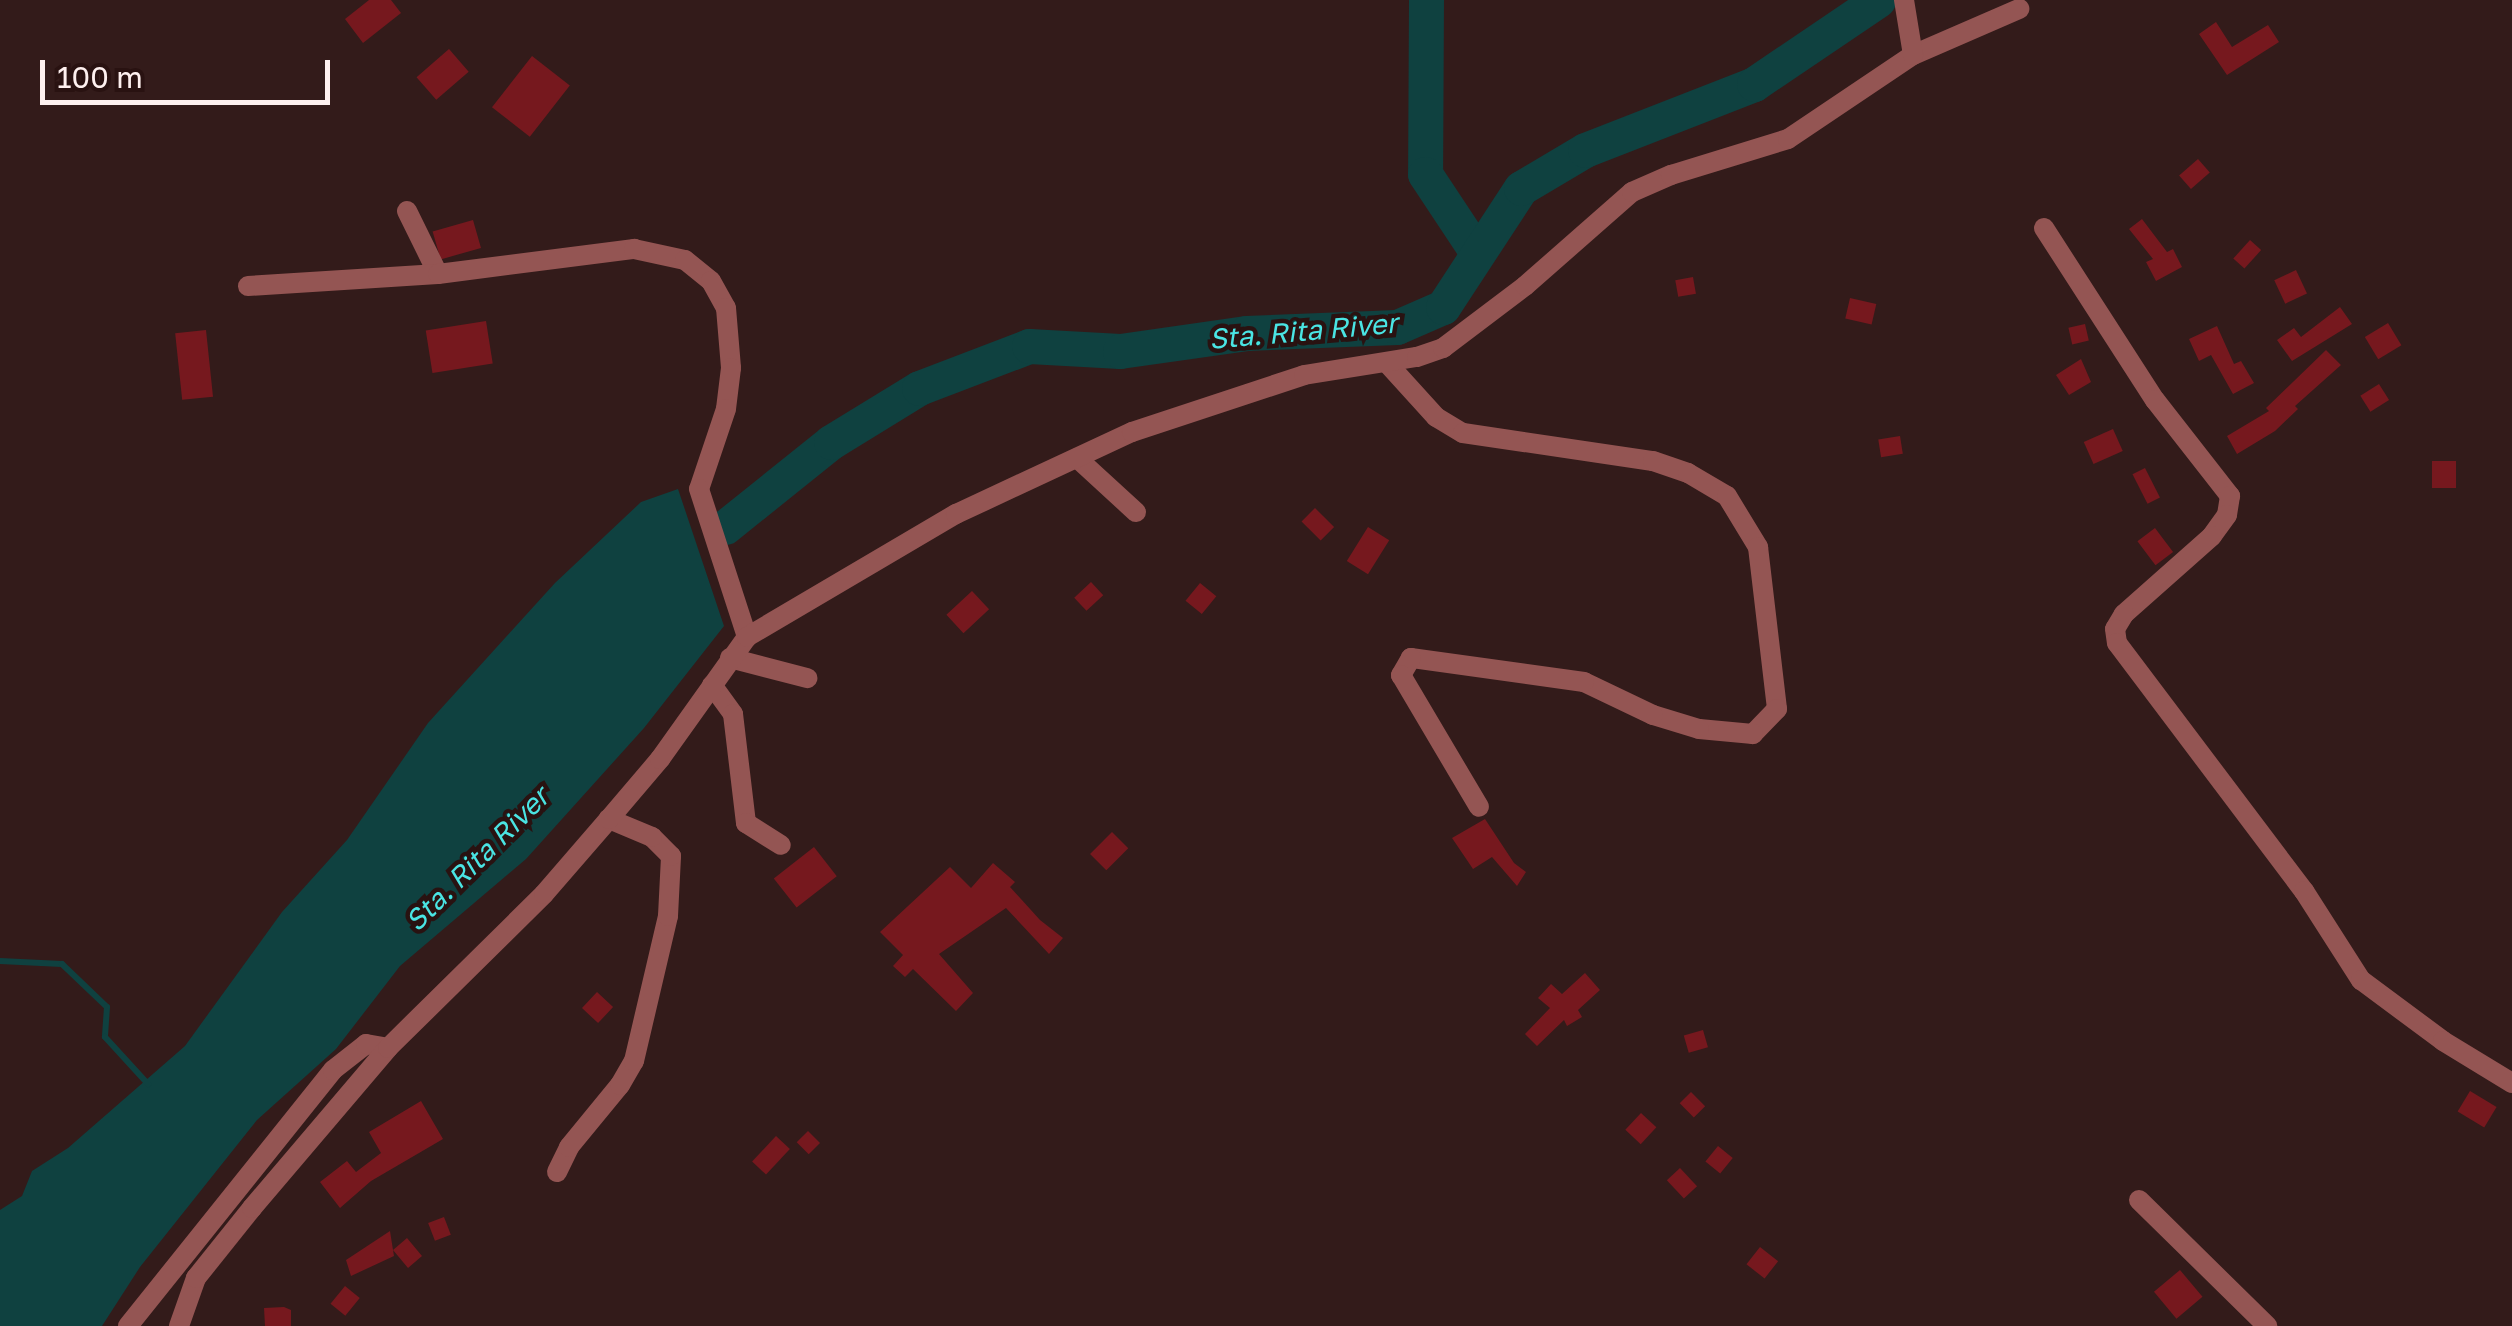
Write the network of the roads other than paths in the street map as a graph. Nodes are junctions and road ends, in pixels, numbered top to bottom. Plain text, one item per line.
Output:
1 (1904, 0) edge
2 (2019, 8) dead end
3 (1913, 56) junction
4 (407, 212) dead end
5 (2044, 228) dead end
6 (438, 274) junction
7 (248, 286) dead end
8 (1387, 363) junction
9 (1077, 458) junction
10 (1136, 512) dead end
11 (747, 637) junction
12 (730, 658) junction
13 (806, 678) dead end
14 (712, 685) junction
15 (1479, 806) dead end
16 (609, 819) junction
17 (781, 846) dead end
18 (388, 1048) junction
19 (2512, 1082) edge
20 (557, 1172) dead end
21 (2140, 1200) dead end
22 (128, 1326) edge
23 (179, 1326) edge
24 (2267, 1326) edge

1 - 3 street
2 - 3 street
3 - 8 street
4 - 6 street
5 - 19 street
6 - 7 street
6 - 11 street
8 - 9 street
8 - 15 street
9 - 10 street
9 - 11 street
11 - 12 street
12 - 13 street
12 - 14 street
14 - 16 street
14 - 17 street
16 - 18 street
16 - 20 street
18 - 22 street
18 - 23 street
21 - 24 street

